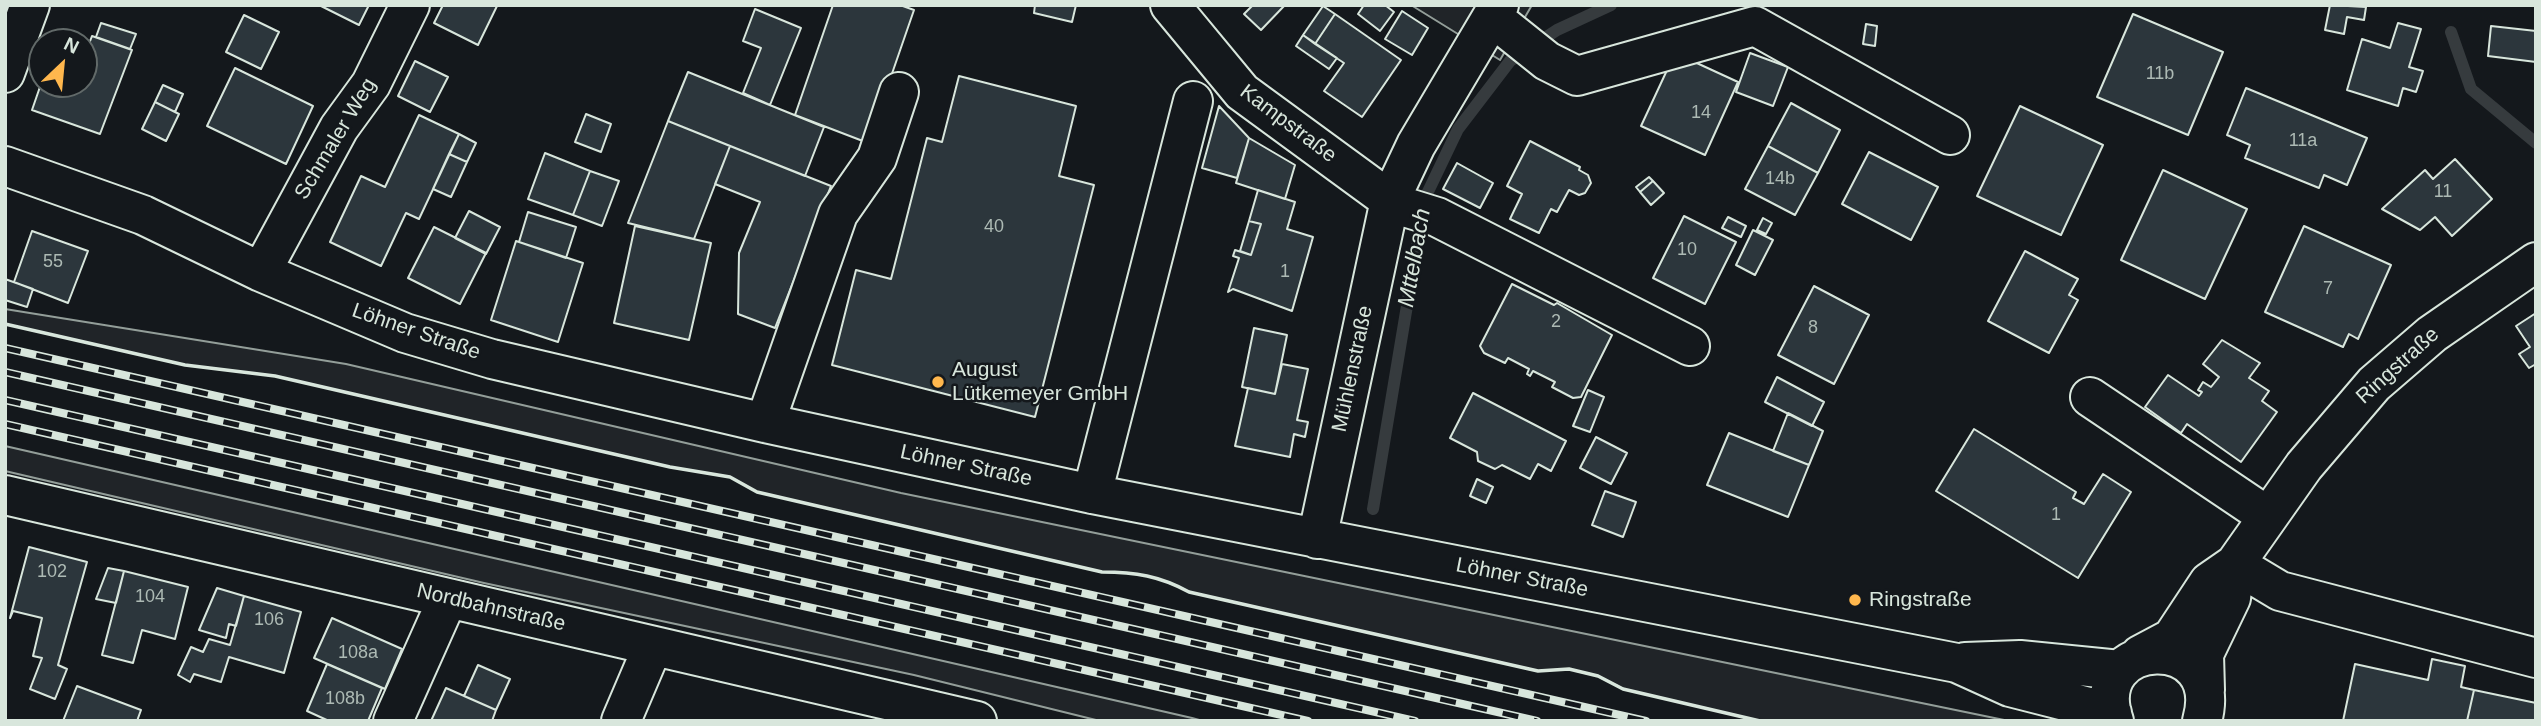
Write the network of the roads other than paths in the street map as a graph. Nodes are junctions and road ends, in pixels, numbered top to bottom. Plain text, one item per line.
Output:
1 (30, 5) edge
2 (410, 5) edge
3 (1170, 5) edge
4 (1500, 17) edge
5 (5, 73) edge
6 (899, 92) dead end
7 (1193, 101) dead end
8 (1950, 135) dead end
9 (5, 166) edge
10 (1392, 202) junction
11 (2536, 262) edge
12 (261, 272) junction
13 (1690, 346) dead end
14 (2090, 397) dead end
15 (765, 423) junction
16 (1092, 494) junction
17 (5, 495) edge
18 (2267, 516) junction
19 (1317, 539) junction
20 (2235, 564) junction
21 (448, 598) junction
22 (653, 646) junction
23 (2536, 658) edge
24 (1957, 663) junction
25 (2130, 663) junction
26 (2203, 706) edge
27 (881, 711) edge
28 (2113, 717) edge
29 (393, 721) edge
30 (621, 721) edge
31 (977, 721) edge

1 - 5 street
2 - 12 street, Schmaler Weg
3 - 10 street, Kampstraße
4 - 8 street
4 - 10 street, Mühlenstraße
6 - 15 street
7 - 16 street
9 - 12 street, Löhner Straße
10 - 13 street
10 - 19 street, Mühlenstraße
11 - 18 street, Ringstraße
12 - 15 street, Löhner Straße
14 - 18 street
15 - 16 street, Löhner Straße
16 - 19 street, Löhner Straße
17 - 21 street, Nordbahnstraße
18 - 20 street, Ringstraße
19 - 24 street, Löhner Straße
20 - 23 street
20 - 25 street, Ringstraße
20 - 26 street, Ringstraße
21 - 22 street, Nordbahnstraße
21 - 29 street
22 - 27 street, Nordbahnstraße
22 - 30 street
24 - 25 street, Löhner Straße
24 - 28 street, Löhner Straße
25 - 26 street, Löhner Straße
25 - 28 street
27 - 31 street, Nordbahnstraße

